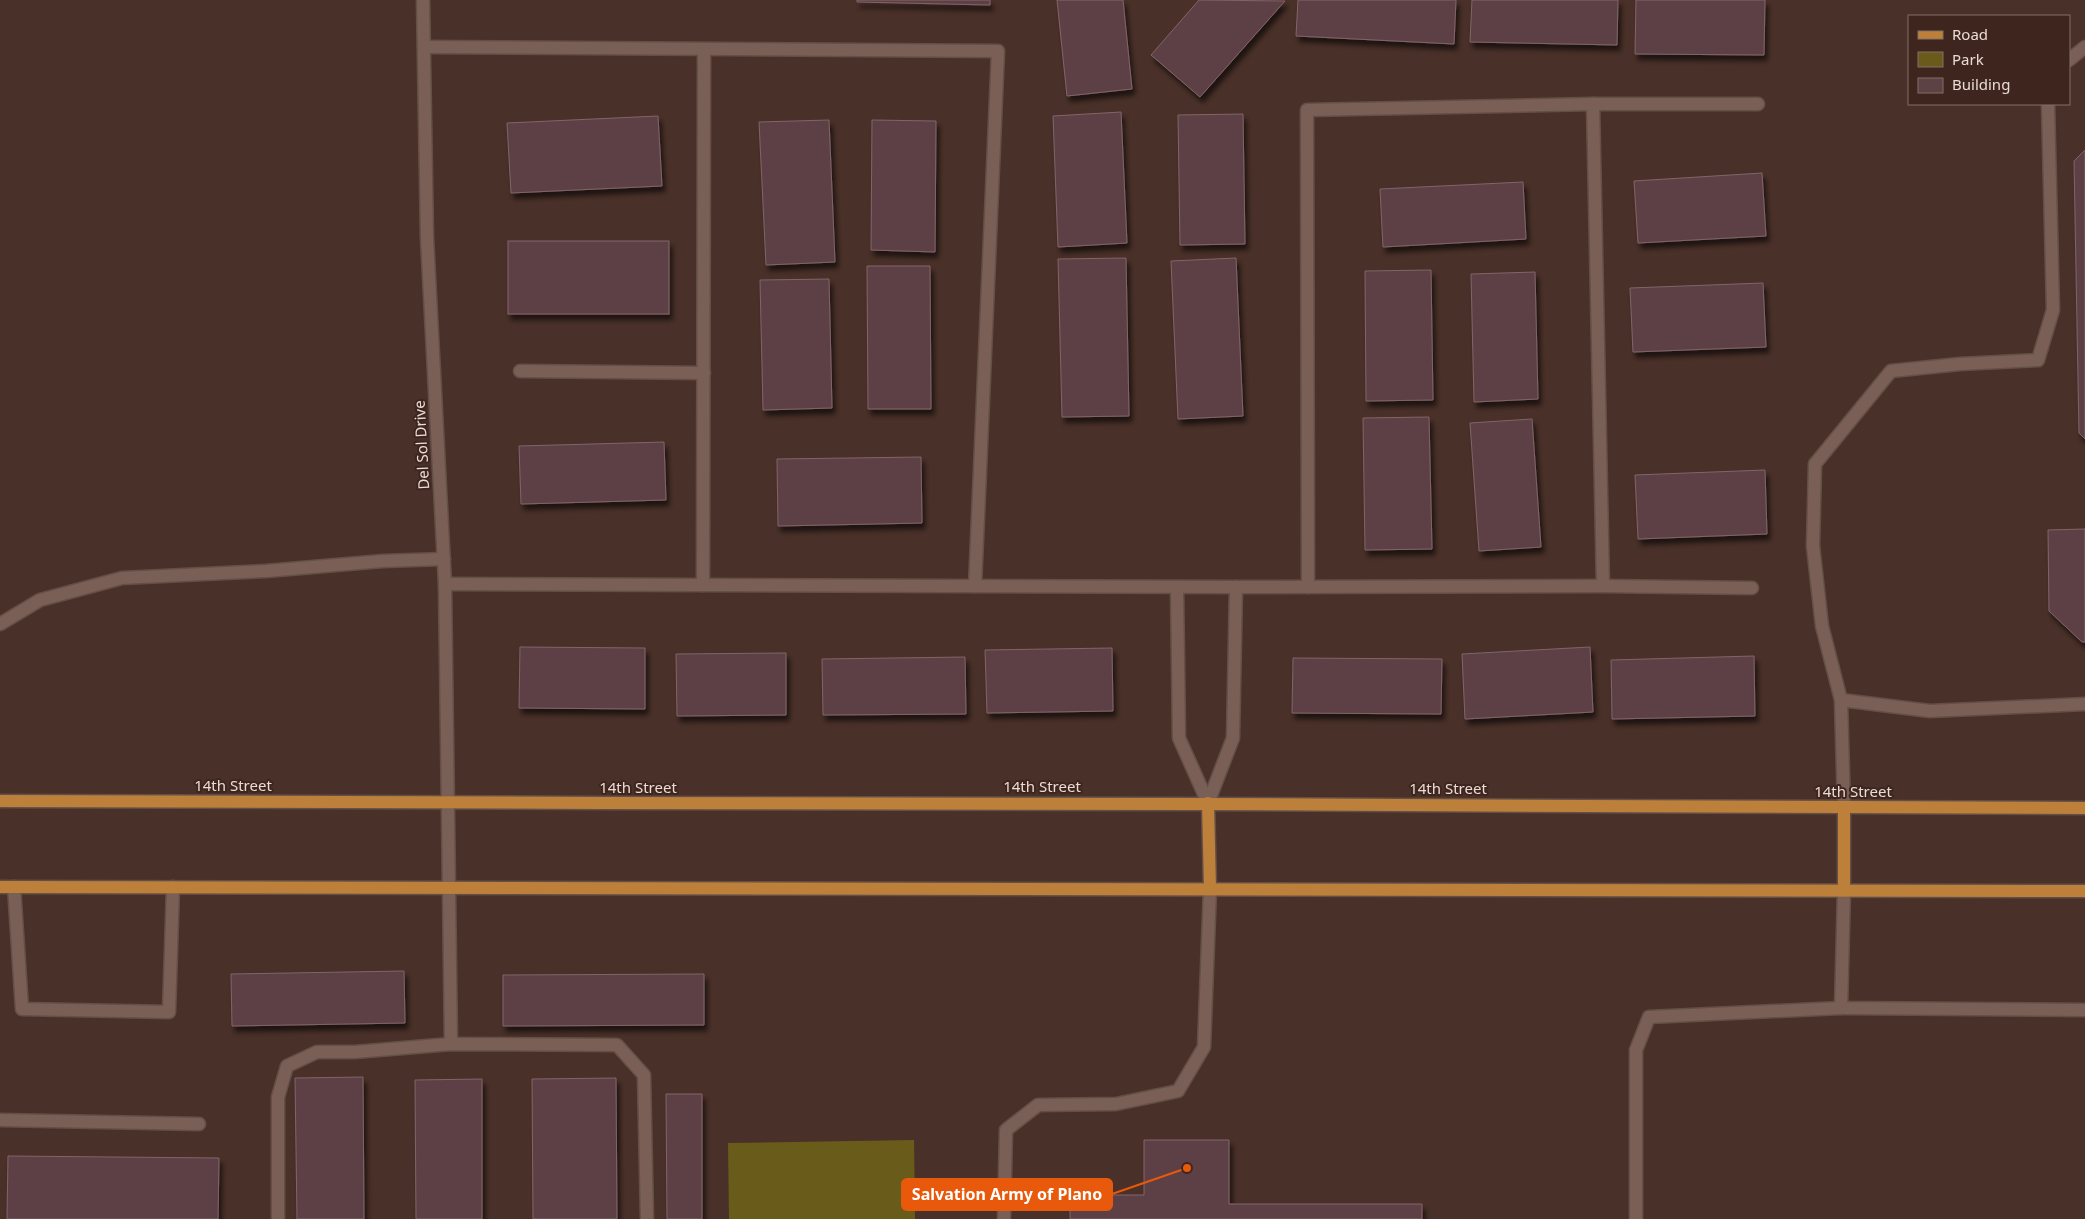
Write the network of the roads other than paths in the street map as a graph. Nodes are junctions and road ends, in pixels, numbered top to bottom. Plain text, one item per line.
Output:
1 (423, 0) edge
2 (424, 47) junction
3 (2085, 47) edge
4 (704, 50) junction
5 (2070, 59) edge
6 (1593, 104) junction
7 (1758, 104) dead end
8 (2048, 105) edge
9 (520, 371) dead end
10 (704, 373) junction
11 (444, 559) junction
12 (445, 584) junction
13 (703, 585) junction
14 (975, 586) junction
15 (1603, 586) junction
16 (1177, 587) junction
17 (1236, 587) junction
18 (1308, 587) junction
19 (1752, 588) dead end
20 (0, 624) edge
21 (1840, 700) junction
22 (2085, 704) edge
23 (0, 801) edge
24 (449, 804) junction
25 (1208, 804) junction
26 (2085, 808) edge
27 (1844, 809) junction
28 (0, 887) edge
29 (14, 887) junction
30 (173, 887) junction
31 (448, 888) junction
32 (1210, 889) junction
33 (1844, 890) junction
34 (2085, 891) edge
35 (1841, 1008) junction
36 (2085, 1010) edge
37 (451, 1044) junction
38 (0, 1120) edge
39 (199, 1124) dead end
40 (278, 1219) edge
41 (647, 1219) edge
42 (1004, 1219) edge
43 (1636, 1219) edge

1 - 2 street, Del Sol Drive
2 - 4 street
2 - 11 street, Del Sol Drive
3 - 5 street
4 - 10 street
4 - 14 street
6 - 7 street
6 - 15 street
6 - 18 street
8 - 21 street
9 - 10 street
10 - 13 street
11 - 12 street, Del Sol Drive
11 - 20 street
12 - 13 street
12 - 24 street, Del Sol Drive
13 - 14 street
14 - 16 street
15 - 18 street
15 - 19 street
16 - 17 street
16 - 25 street
17 - 18 street
17 - 25 street
21 - 22 street
21 - 27 street
23 - 24 main road, 14th Street
24 - 25 main road, 14th Street
24 - 31 street, Del Sol Drive
25 - 27 main road, 14th Street
25 - 32 main road
26 - 27 main road, 14th Street
27 - 33 main road
28 - 29 main road
29 - 30 main road
29 - 30 street
30 - 31 main road
31 - 32 main road
31 - 37 street, Del Sol Drive
32 - 33 main road
32 - 42 street
33 - 34 main road
33 - 35 street
35 - 36 street
35 - 43 street
37 - 40 street
37 - 41 street
38 - 39 street

